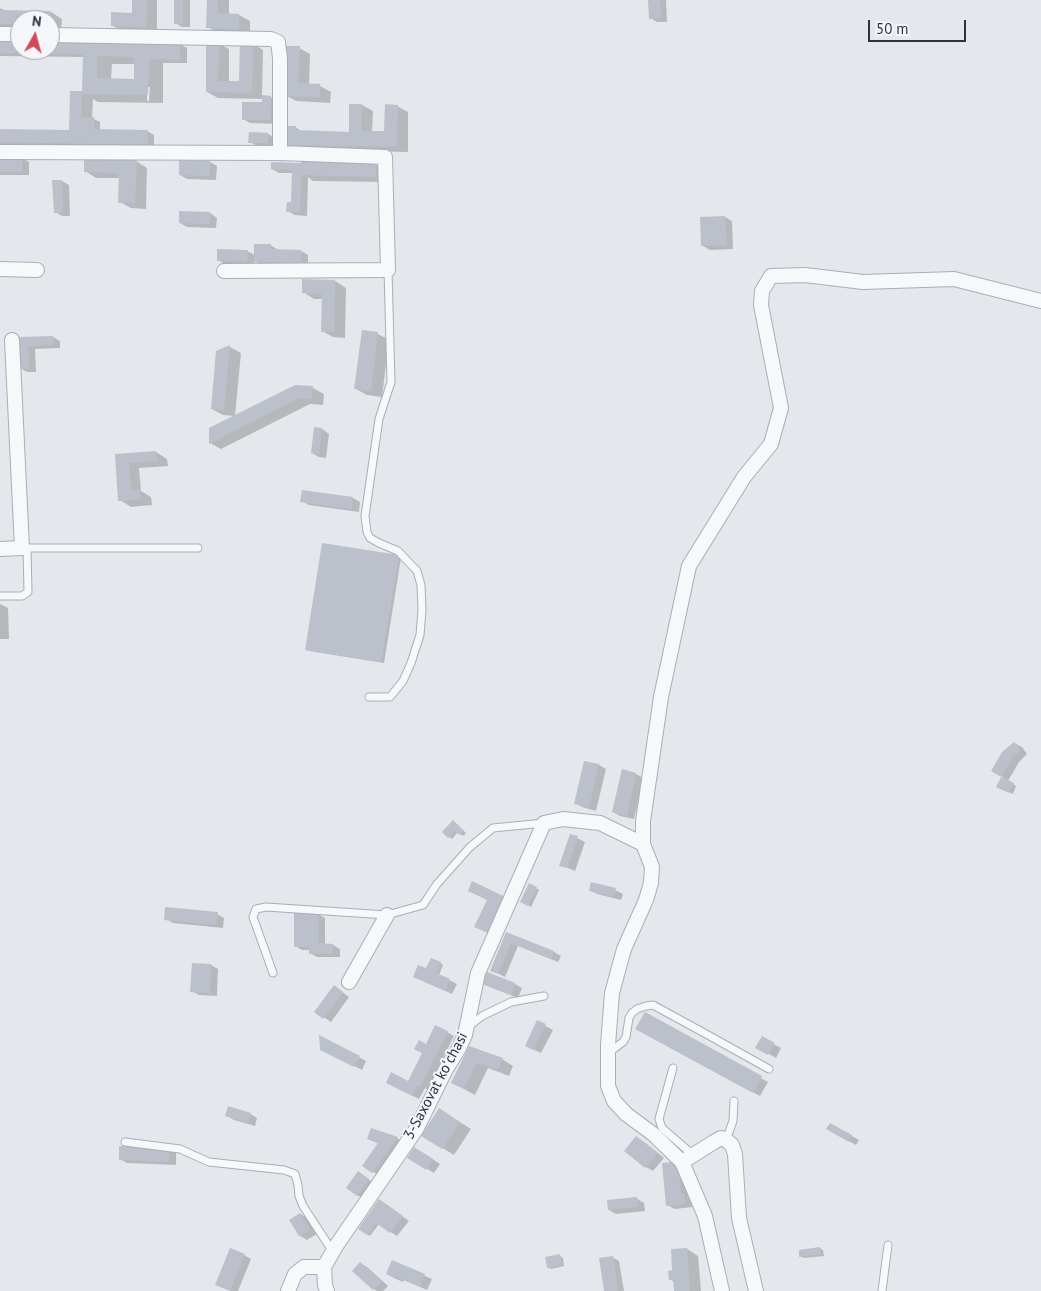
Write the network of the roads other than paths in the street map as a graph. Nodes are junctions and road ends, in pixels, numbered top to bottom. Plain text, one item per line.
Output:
1 (60, 35) edge
2 (0, 152) edge
3 (280, 153) junction
4 (0, 270) edge
5 (37, 270) dead end
6 (388, 270) junction
7 (224, 271) dead end
8 (1041, 301) edge
9 (12, 340) dead end
10 (25, 548) junction
11 (198, 548) dead end
12 (0, 549) edge
13 (0, 596) edge
14 (369, 697) dead end
15 (544, 823) junction
16 (643, 844) junction
17 (387, 914) junction
18 (273, 973) dead end
19 (349, 982) dead end
20 (544, 996) dead end
21 (467, 1027) junction
22 (608, 1053) junction
23 (673, 1068) dead end
24 (769, 1069) dead end
25 (734, 1101) dead end
26 (726, 1140) junction
27 (125, 1142) dead end
28 (688, 1158) junction
29 (888, 1245) dead end
30 (333, 1252) junction
31 (324, 1267) junction
32 (288, 1291) edge
33 (327, 1291) edge
34 (722, 1291) edge
35 (756, 1291) edge
36 (882, 1291) edge

1 - 3 street
2 - 3 street
3 - 6 street
4 - 5 street
6 - 7 street
6 - 14 lane
8 - 16 street
9 - 10 street
10 - 11 lane
10 - 12 street
10 - 13 lane
15 - 16 street
15 - 17 lane
15 - 21 street, 3-Saxovat koʻchasi
16 - 22 street
17 - 18 lane
17 - 19 street
20 - 21 lane
21 - 30 street, 3-Saxovat koʻchasi
22 - 24 lane
22 - 28 street
23 - 28 lane
25 - 26 lane
26 - 28 street
26 - 35 street
27 - 30 lane
28 - 34 street
29 - 36 lane
30 - 31 street, 3-Saxovat koʻchasi
31 - 32 street
31 - 33 street

